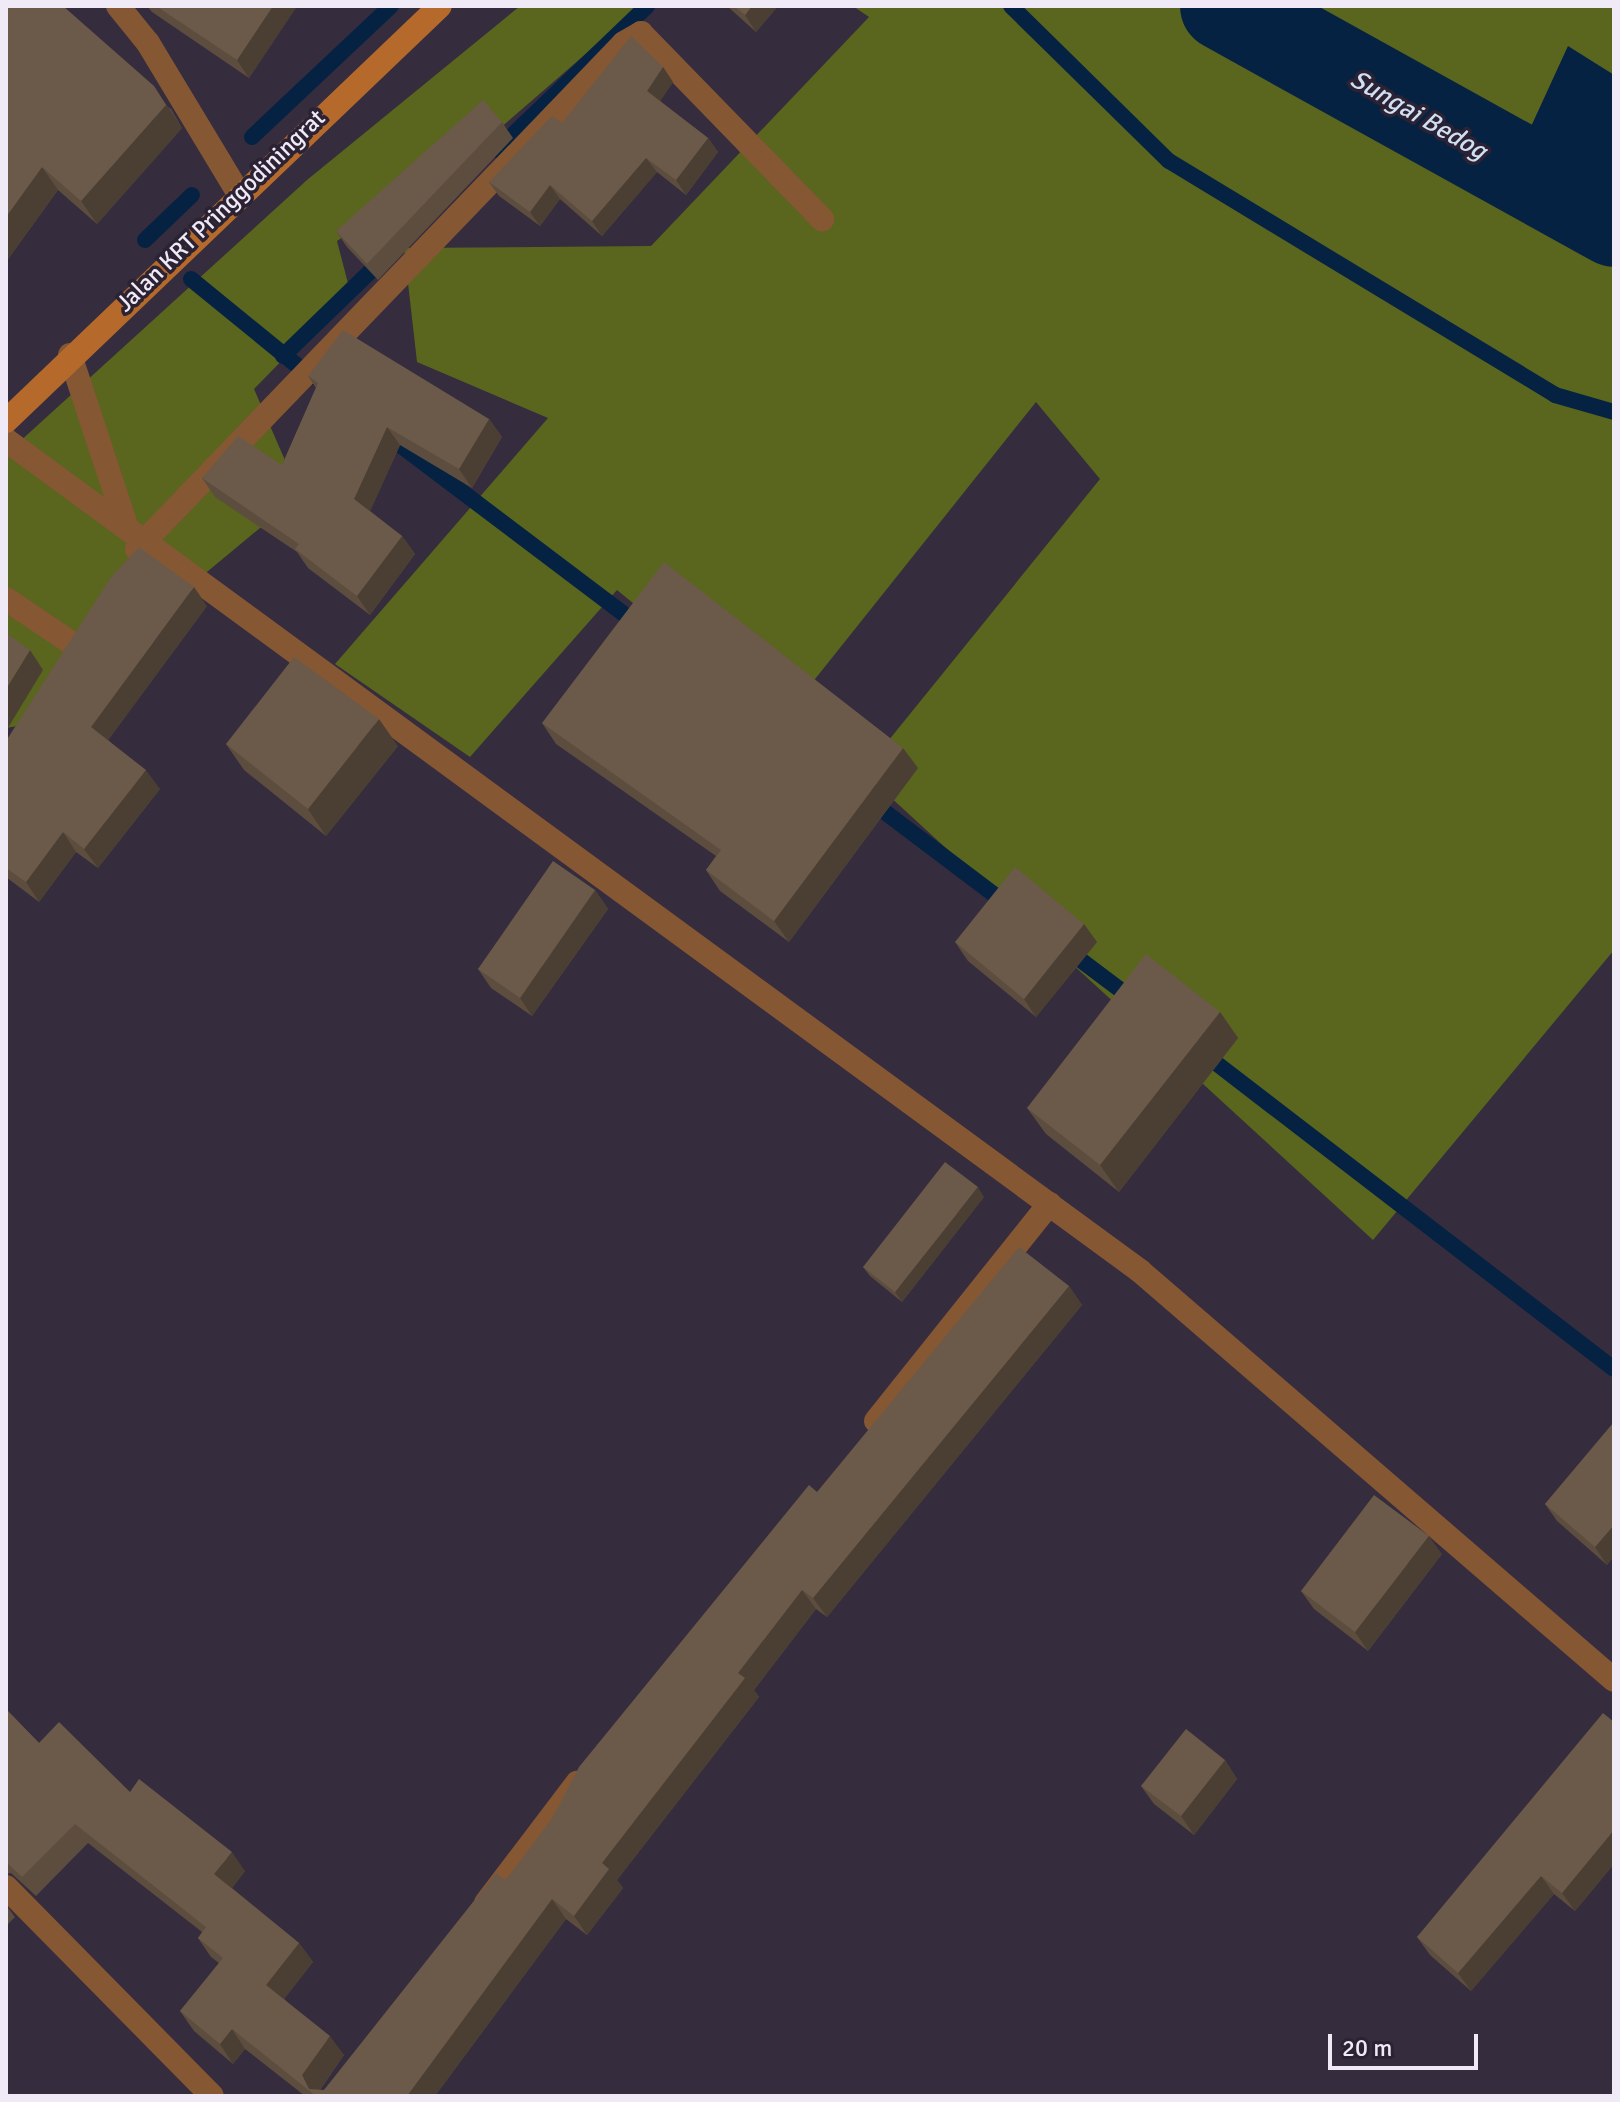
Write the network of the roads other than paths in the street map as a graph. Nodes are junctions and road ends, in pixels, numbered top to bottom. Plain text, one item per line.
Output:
1 (118, 6) edge
2 (440, 6) edge
3 (238, 192) junction
4 (822, 219) dead end
5 (70, 355) junction
6 (6, 421) edge
7 (6, 440) edge
8 (125, 522) junction
9 (145, 536) junction
10 (122, 572) edge
11 (6, 599) edge
12 (91, 621) edge
13 (76, 646) junction
14 (60, 670) edge
15 (1049, 1204) junction
16 (862, 1437) edge
17 (1614, 1680) edge
18 (590, 1766) edge
19 (6, 1887) edge
20 (468, 1927) edge
21 (212, 2096) edge

1 - 3 street
2 - 3 main road, Jalan KRT Pringgodiningrat
3 - 5 main road, Jalan KRT Pringgodiningrat
4 - 9 street
5 - 6 main road, Jalan KRT Pringgodiningrat
5 - 8 street
7 - 8 street
8 - 9 street
9 - 10 street
9 - 15 street
11 - 13 street
12 - 13 street
13 - 14 street
15 - 16 street
15 - 17 street
18 - 20 street
19 - 21 street

